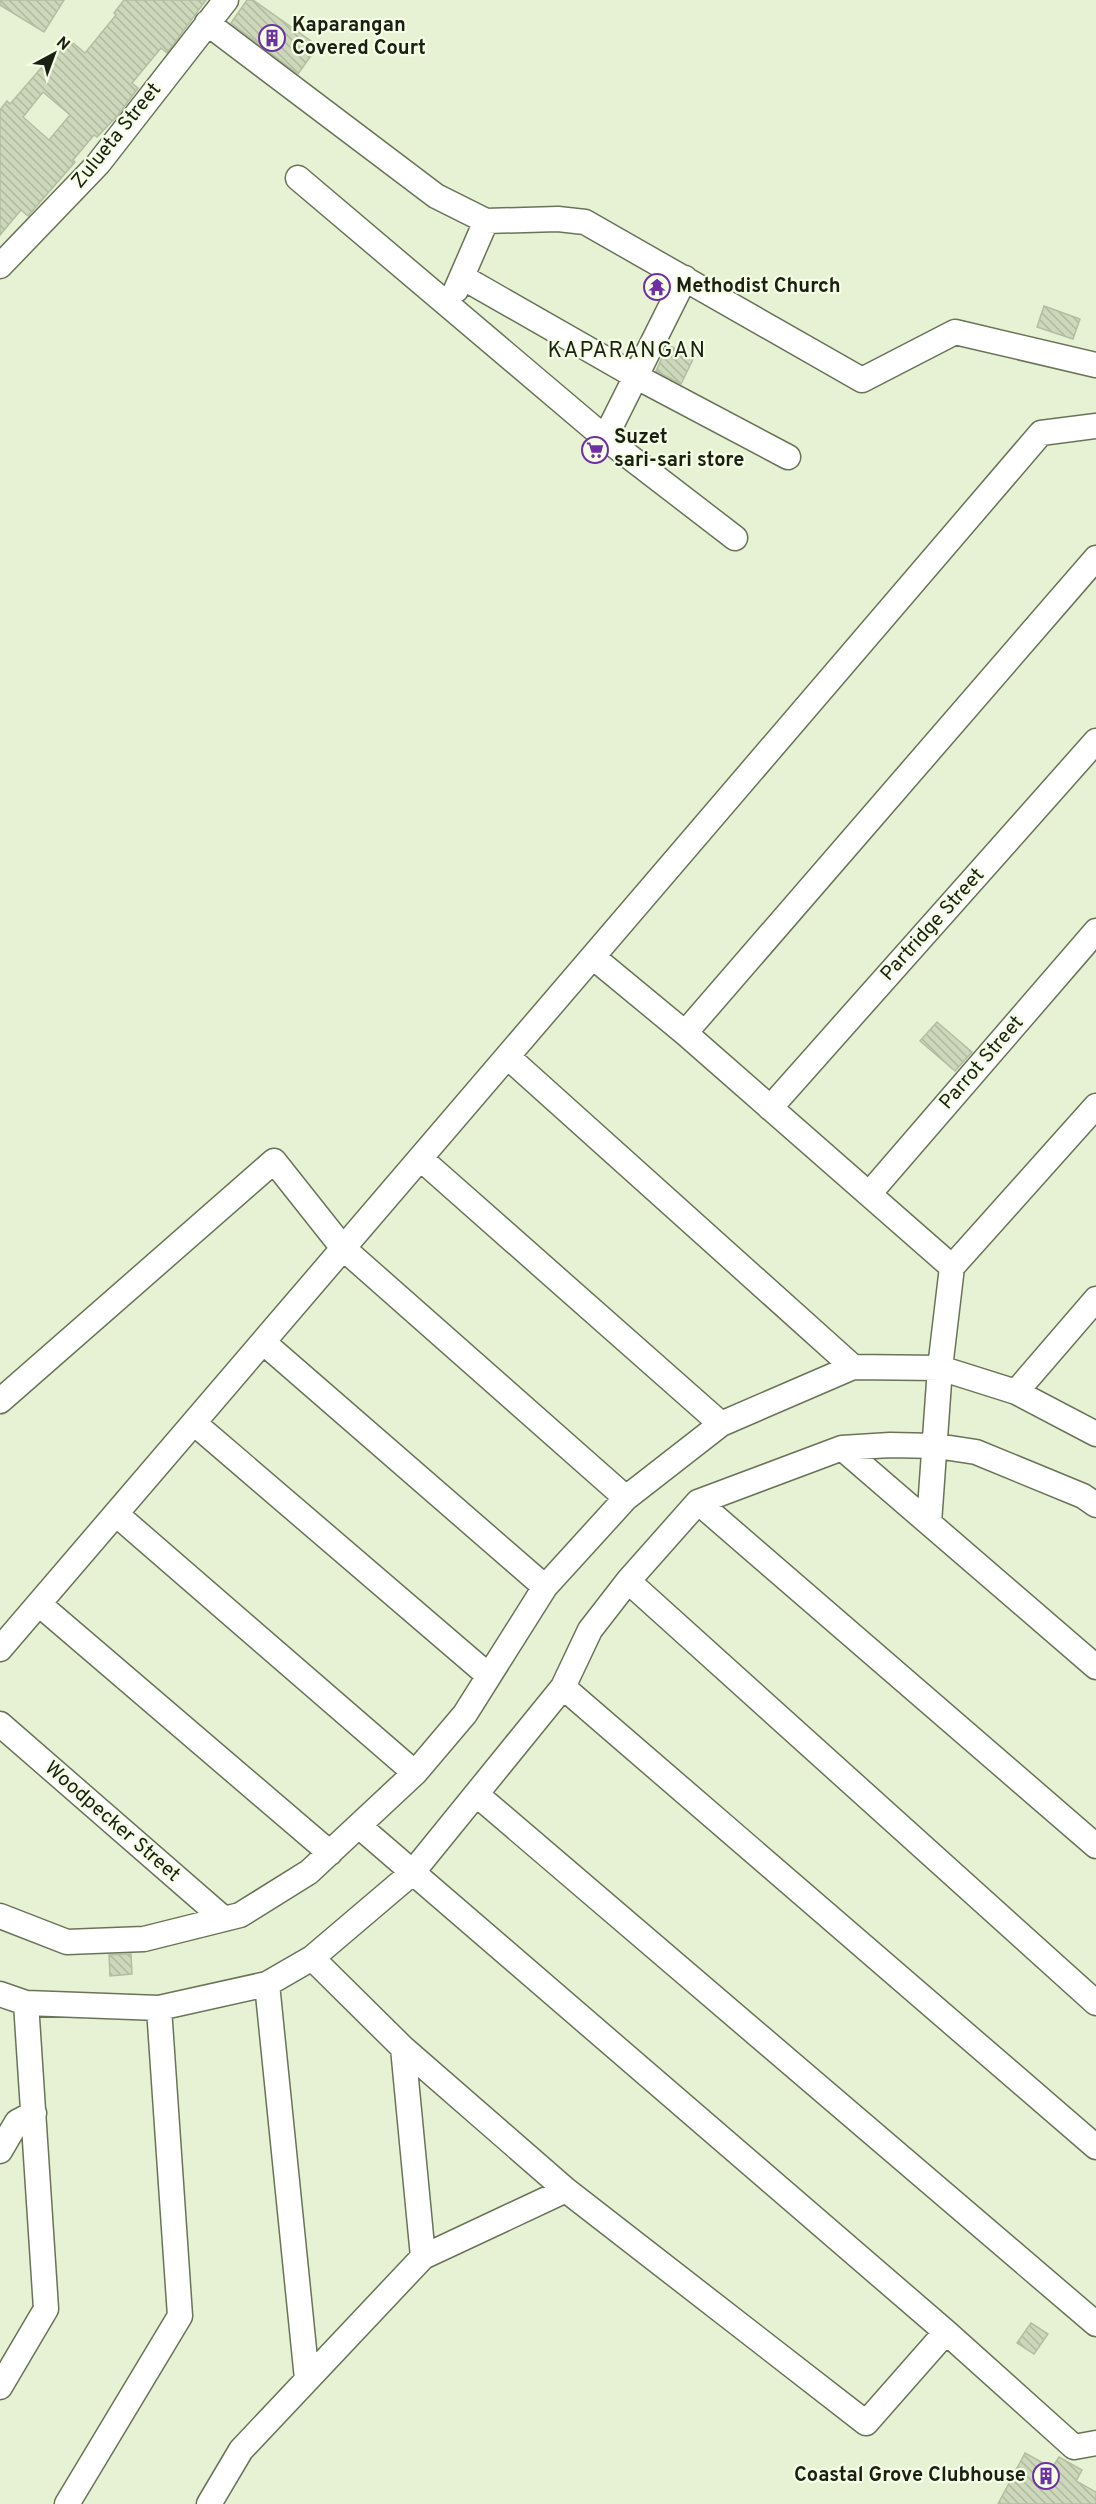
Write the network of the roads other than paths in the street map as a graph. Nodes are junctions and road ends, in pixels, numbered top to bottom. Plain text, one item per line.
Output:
1 (226, 0) edge
2 (207, 23) junction
3 (297, 178) dead end
4 (486, 221) junction
5 (0, 266) edge
6 (462, 278) junction
7 (685, 278) junction
8 (450, 306) junction
9 (1096, 365) edge
10 (637, 377) junction
11 (1096, 426) edge
12 (605, 438) junction
13 (788, 457) dead end
14 (735, 538) dead end
15 (1096, 558) edge
16 (1096, 741) edge
17 (1096, 931) edge
18 (593, 957) junction
19 (685, 1033) junction
20 (508, 1057) junction
21 (1096, 1106) edge
22 (770, 1108) junction
23 (421, 1159) junction
24 (868, 1194) junction
25 (343, 1248) junction
26 (952, 1267) junction
27 (1096, 1299) edge
28 (263, 1342) junction
29 (853, 1367) junction
30 (940, 1368) junction
31 (1016, 1392) junction
32 (0, 1401) edge
33 (194, 1423) junction
34 (721, 1424) junction
35 (1096, 1434) edge
36 (937, 1446) junction
37 (842, 1448) junction
38 (626, 1498) junction
39 (698, 1502) junction
40 (1096, 1506) edge
41 (116, 1514) junction
42 (929, 1523) junction
43 (628, 1581) junction
44 (545, 1587) junction
45 (39, 1604) junction
46 (0, 1649) edge
47 (1096, 1667) edge
48 (489, 1676) junction
49 (563, 1687) junction
50 (0, 1724) edge
51 (415, 1773) junction
52 (476, 1794) junction
53 (359, 1826) junction
54 (1096, 1846) edge
55 (330, 1853) junction
56 (412, 1873) junction
57 (0, 1916) edge
58 (224, 1919) junction
59 (312, 1958) junction
60 (267, 1984) junction
61 (0, 1994) edge
62 (26, 2002) junction
63 (1096, 2002) edge
64 (159, 2008) junction
65 (403, 2048) junction
66 (34, 2113) junction
67 (1096, 2147) edge
68 (0, 2151) edge
69 (566, 2190) junction
70 (423, 2257) junction
71 (1096, 2324) edge
72 (946, 2332) junction
73 (307, 2379) junction
74 (0, 2387) edge
75 (1096, 2443) edge
76 (67, 2504) edge
77 (209, 2504) edge

1 - 2 street, Zulueta Street
2 - 4 street
2 - 5 street, Zulueta Street
3 - 8 street
4 - 6 street
4 - 7 street
6 - 8 street
6 - 10 street
7 - 9 street
7 - 10 street
8 - 12 street
10 - 12 street
10 - 13 street
11 - 18 street
12 - 14 street
15 - 19 street
16 - 22 street, Partridge Street
17 - 24 street, Parrot Street
18 - 19 street
18 - 20 street
19 - 22 street
20 - 23 street
20 - 29 street
21 - 26 street
22 - 24 street
23 - 25 street
23 - 34 street
24 - 26 street
25 - 28 street
25 - 32 street
25 - 38 street
26 - 30 street
27 - 31 street
28 - 33 street
28 - 44 street
29 - 30 street
29 - 34 street
30 - 31 street
30 - 36 street
31 - 35 street
33 - 41 street
33 - 48 street
34 - 38 street
36 - 37 street
36 - 40 street
36 - 42 street
37 - 39 street
37 - 42 street
38 - 44 street
39 - 43 street
39 - 54 street
41 - 45 street
41 - 51 street
42 - 47 street
43 - 49 street
43 - 63 street
44 - 48 street
45 - 46 street
45 - 55 street
48 - 51 street
49 - 52 street
49 - 67 street
50 - 58 street, Woodpecker Street
51 - 53 street
52 - 56 street
52 - 71 street
53 - 55 street
53 - 56 street
55 - 58 street
56 - 59 street
56 - 72 street
57 - 58 street
59 - 60 street
59 - 65 street
60 - 64 street
60 - 73 street
61 - 62 street
62 - 64 street
62 - 66 street
64 - 76 street
65 - 69 street
65 - 70 street
66 - 68 street
66 - 74 street
69 - 70 street
69 - 72 street
70 - 73 street
72 - 75 street
73 - 77 street

